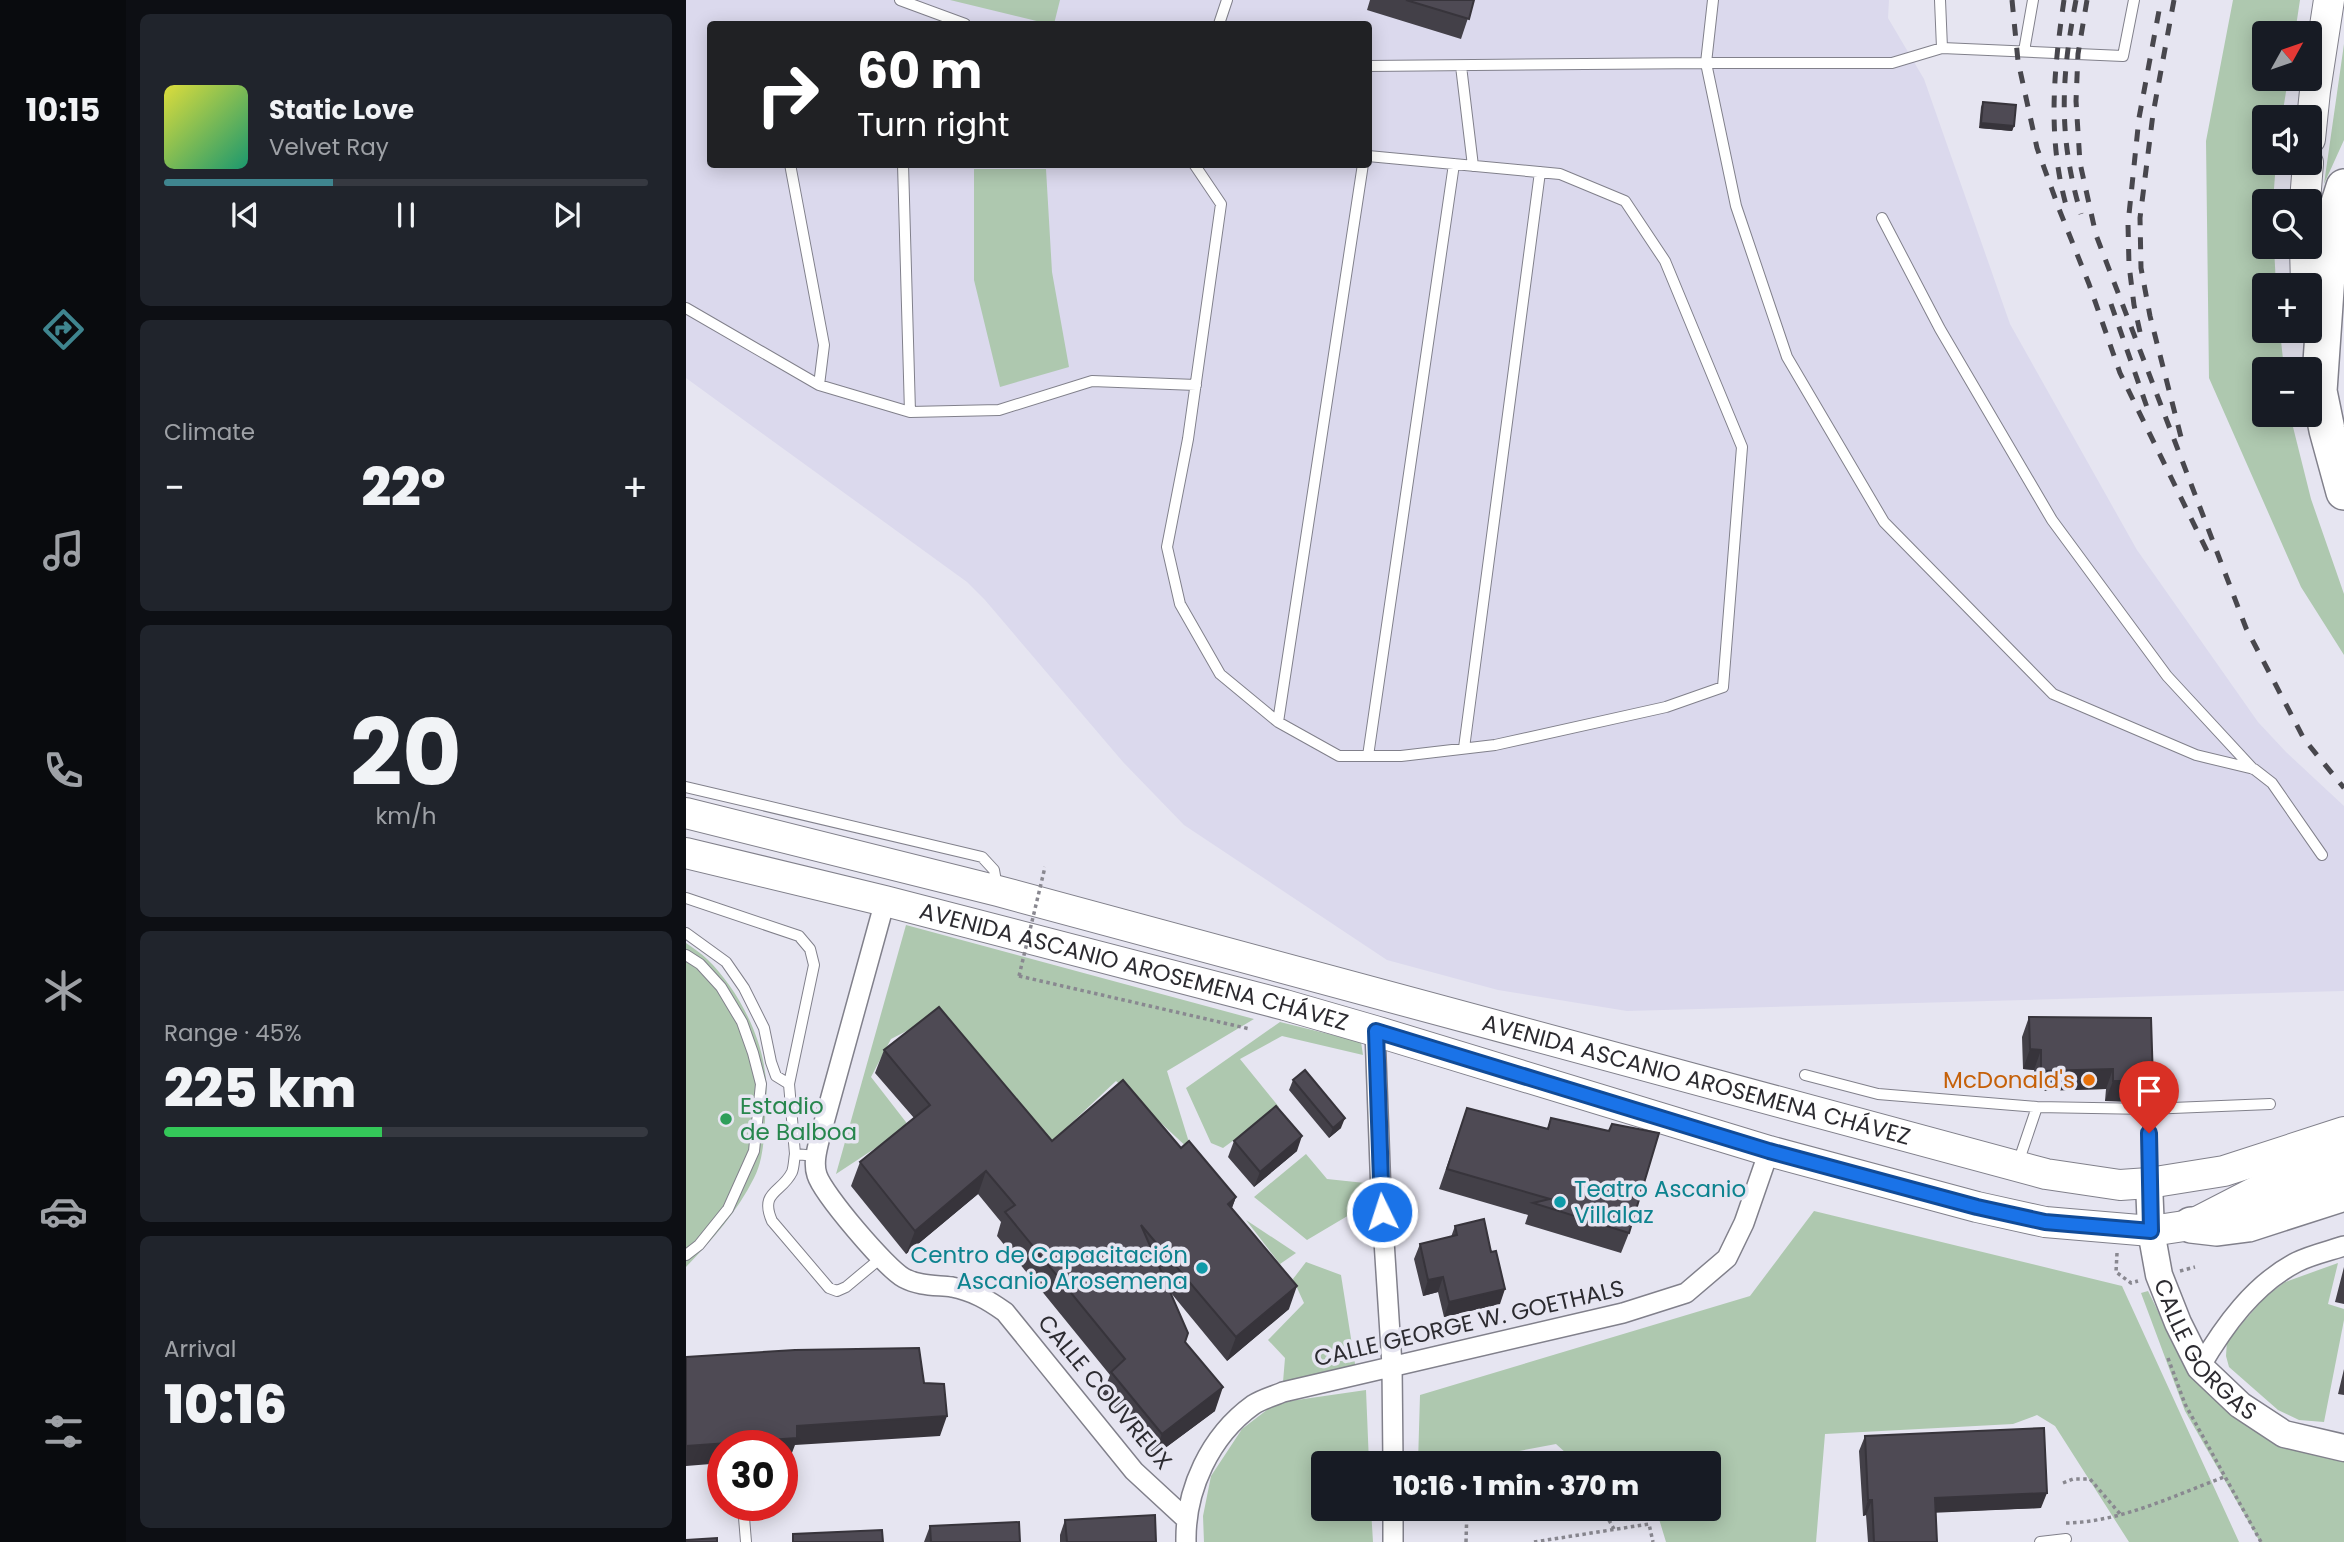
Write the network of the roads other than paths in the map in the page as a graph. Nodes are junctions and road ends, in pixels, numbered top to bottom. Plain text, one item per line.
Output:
1 (900, 0) edge
2 (1227, 0) edge
3 (1713, 0) edge
4 (1940, 0) edge
5 (2033, 0) edge
6 (2133, 0) edge
7 (2329, 0) edge
8 (957, 21) edge
9 (1220, 21) edge
10 (1942, 48) junction
11 (2024, 51) junction
12 (1706, 63) junction
13 (1372, 66) edge
14 (1461, 66) junction
15 (2314, 105) edge
16 (1372, 156) edge
17 (1454, 164) junction
18 (1473, 166) junction
19 (791, 168) edge
20 (903, 168) edge
21 (1197, 168) edge
22 (1362, 168) edge
23 (1540, 172) junction
24 (2344, 187) edge
25 (1882, 218) dead end
26 (686, 308) edge
27 (2321, 357) edge
28 (819, 385) junction
29 (1196, 385) junction
30 (2322, 403) edge
31 (910, 412) junction
32 (2344, 492) edge
33 (1278, 722) junction
34 (1464, 748) junction
35 (1368, 756) junction
36 (2254, 769) junction
37 (686, 787) edge
38 (686, 813) edge
39 (686, 853) edge
40 (2322, 855) dead end
41 (998, 891) junction
42 (686, 898) edge
43 (882, 913) junction
44 (686, 933) edge
45 (686, 955) edge
46 (1376, 1031) junction
47 (1805, 1075) dead end
48 (789, 1084) junction
49 (2270, 1104) dead end
50 (2037, 1107) junction
51 (2148, 1109) junction
52 (2344, 1132) edge
53 (1769, 1151) junction
54 (795, 1154) junction
55 (816, 1156) junction
56 (2344, 1162) edge
57 (2017, 1168) junction
58 (2149, 1182) junction
59 (2344, 1193) edge
60 (2191, 1224) junction
61 (2151, 1231) junction
62 (2344, 1246) edge
63 (686, 1255) edge
64 (882, 1257) junction
65 (1392, 1365) junction
66 (2200, 1367) junction
67 (2344, 1448) edge
68 (1393, 1451) edge
69 (1186, 1519) junction
70 (744, 1521) edge
71 (1393, 1521) edge
72 (2066, 1539) dead end
73 (746, 1542) edge
74 (1186, 1542) edge
75 (1393, 1542) edge
76 (2040, 1542) edge

1 - 8 lane
2 - 9 lane
3 - 12 lane
4 - 10 lane
5 - 11 lane
6 - 11 lane
7 - 15 main road
10 - 11 lane
10 - 12 lane
12 - 14 lane
12 - 36 lane
13 - 14 lane
14 - 18 lane
16 - 17 lane
17 - 18 lane
17 - 35 lane
18 - 23 lane
19 - 28 lane
20 - 31 lane
21 - 29 lane
22 - 33 lane
23 - 34 lane
23 - 34 lane
24 - 27 highway
25 - 36 lane
26 - 28 lane
28 - 31 lane
29 - 31 lane
29 - 33 lane
30 - 32 highway
33 - 35 lane
34 - 35 lane
36 - 40 lane
37 - 41 lane
38 - 41 main road, AVENIDA ASCANIO AROSEMENA CHÁVEZ
39 - 43 main road, AVENIDA ASCANIO AROSEMENA CHÁVEZ
41 - 57 main road, AVENIDA ASCANIO AROSEMENA CHÁVEZ
42 - 48 lane
43 - 46 main road, AVENIDA ASCANIO AROSEMENA CHÁVEZ
43 - 55 street, CALLE COUVREUX
44 - 48 lane
45 - 63 lane
46 - 53 main road, AVENIDA ASCANIO AROSEMENA CHÁVEZ
46 - 65 street
47 - 50 lane
48 - 54 lane
49 - 51 lane
50 - 51 lane
50 - 57 lane
51 - 58 lane
52 - 58 main road, AVENIDA ASCANIO AROSEMENA CHÁVEZ
53 - 61 main road, AVENIDA ASCANIO AROSEMENA CHÁVEZ
53 - 65 street, CALLE GEORGE W. GOETHALS
54 - 55 lane
54 - 64 lane
55 - 64 street, CALLE COUVREUX
56 - 60 main road, AVENIDA ASCANIO AROSEMENA CHÁVEZ
57 - 58 main road, AVENIDA ASCANIO AROSEMENA CHÁVEZ
58 - 61 street, CALLE GORGAS
59 - 60 highway
60 - 61 main road, AVENIDA ASCANIO AROSEMENA CHÁVEZ
61 - 66 street, CALLE GORGAS
62 - 66 street
64 - 69 street, CALLE COUVREUX
65 - 68 street
65 - 69 street, CALLE GEORGE W. GOETHALS
66 - 67 street, CALLE GORGAS
69 - 74 street, CALLE GEORGE W. GOETHALS
70 - 73 lane
71 - 75 street
72 - 76 lane

